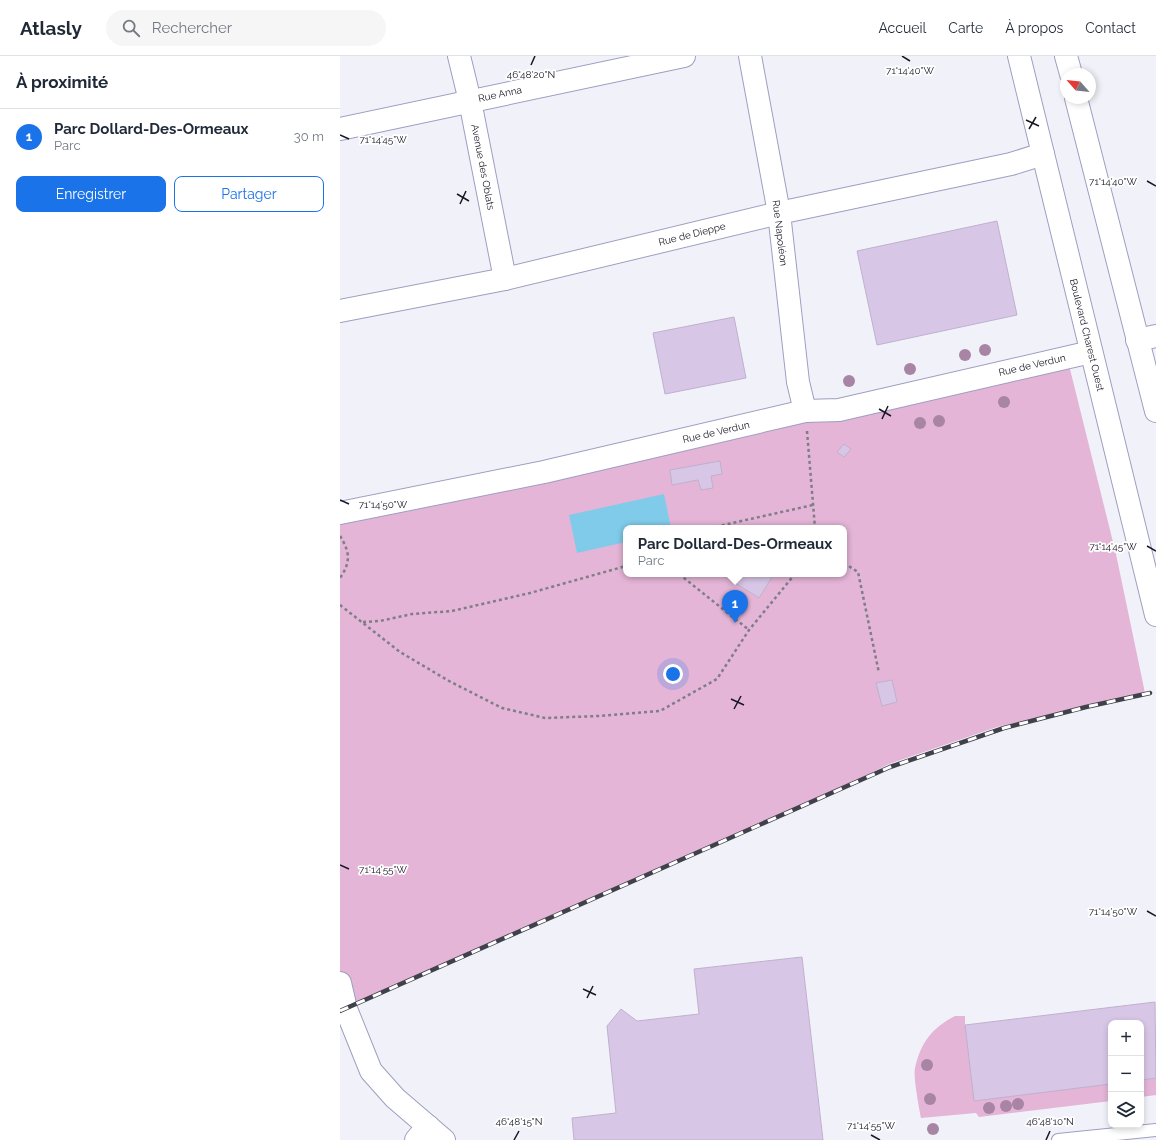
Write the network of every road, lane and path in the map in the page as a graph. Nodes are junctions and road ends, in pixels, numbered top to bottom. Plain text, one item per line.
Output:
1 (459, 56) edge
2 (684, 56) edge
3 (750, 56) edge
4 (1019, 56) edge
5 (1066, 56) edge
6 (1069, 68) edge
7 (470, 101) junction
8 (1078, 104) edge
9 (340, 129) edge
10 (1043, 154) junction
11 (778, 213) junction
12 (505, 279) junction
13 (340, 311) edge
14 (1146, 338) edge
15 (1091, 352) junction
16 (806, 411) junction
17 (1156, 412) edge
18 (813, 505) junction
19 (340, 512) edge
20 (723, 525) edge
21 (815, 525) edge
22 (340, 536) edge
23 (847, 565) edge
24 (623, 567) edge
25 (683, 577) edge
26 (793, 577) edge
27 (340, 578) edge
28 (340, 605) edge
29 (1156, 615) edge
30 (362, 622) junction
31 (749, 630) junction
32 (880, 673) dead end
33 (340, 983) edge
34 (1156, 1130) edge
35 (422, 1133) edge
36 (444, 1140) edge
37 (1058, 1140) edge

1 - 7 street, Avenue des Oblats
2 - 7 street, Rue Anna
3 - 11 street, Rue Napoléon
4 - 10 street, Boulevard Charest Ouest
5 - 6 street
7 - 9 street, Rue Anna
7 - 12 street, Avenue des Oblats
8 - 14 street
10 - 11 street, Rue de Dieppe
10 - 15 street, Boulevard Charest Ouest
11 - 12 street, Rue de Dieppe
11 - 16 street, Rue Napoléon
12 - 13 street, Rue de Dieppe
14 - 17 street
15 - 16 street, Rue de Verdun
15 - 29 street, Boulevard Charest Ouest
16 - 18 path
16 - 19 street, Rue de Verdun
18 - 20 path
18 - 21 path
22 - 27 path
23 - 32 path
24 - 30 path
25 - 31 path
26 - 31 path
28 - 30 path
30 - 31 path
33 - 35 street
34 - 37 lane
35 - 36 street

